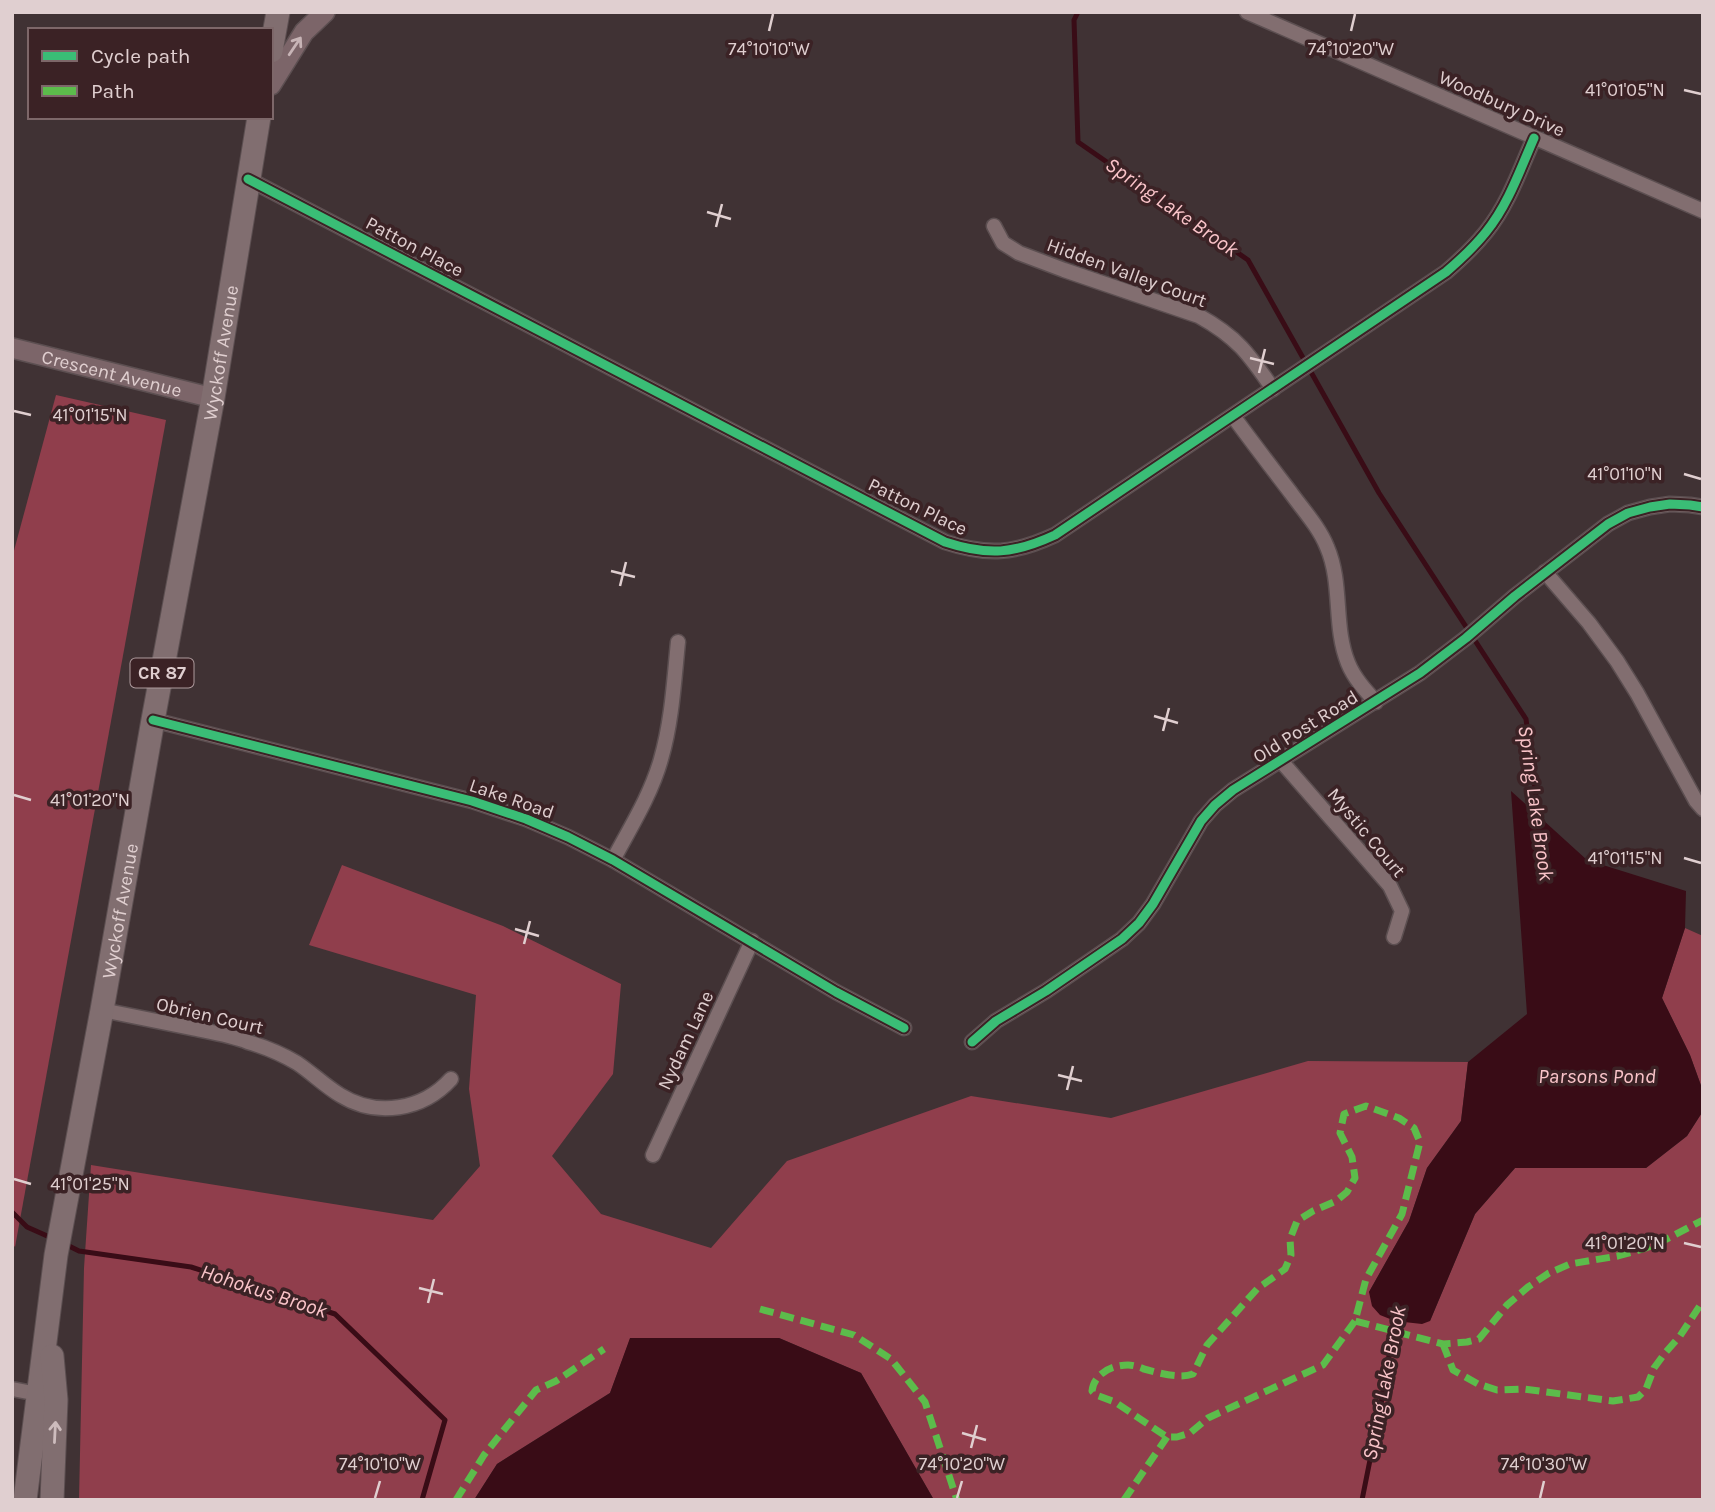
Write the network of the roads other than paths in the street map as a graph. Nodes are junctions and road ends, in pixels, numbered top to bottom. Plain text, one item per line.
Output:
1 (278, 12) edge
2 (325, 12) edge
3 (1247, 12) edge
4 (273, 40) edge
5 (273, 82) edge
6 (259, 119) edge
7 (1534, 138) junction
8 (248, 179) junction
9 (1703, 211) edge
10 (994, 226) dead end
11 (12, 348) edge
12 (1273, 389) junction
13 (213, 398) junction
14 (1233, 416) junction
15 (1703, 507) edge
16 (1545, 572) junction
17 (678, 642) dead end
18 (1376, 702) junction
19 (153, 720) junction
20 (1281, 761) junction
21 (1703, 809) edge
22 (613, 860) junction
23 (1394, 937) dead end
24 (752, 942) junction
25 (102, 1010) junction
26 (904, 1028) dead end
27 (972, 1042) dead end
28 (452, 1079) dead end
29 (653, 1155) dead end
30 (49, 1322) junction
31 (12, 1389) edge
32 (38, 1394) junction
33 (25, 1500) edge
34 (52, 1500) edge

1 - 4 main road
5 -> 2 street
3 - 7 street, Woodbury Drive
6 - 8 main road, Wyckoff Avenue / CR 87
7 - 9 street, Woodbury Drive
7 - 12 street, Patton Place
8 - 13 main road, Wyckoff Avenue / CR 87
8 - 14 street, Patton Place
10 - 12 street, Hidden Valley Court
11 - 13 street, Crescent Avenue
12 - 14 street, Patton Place
13 - 19 main road, Wyckoff Avenue / CR 87
14 - 18 street
15 - 16 street, Old Post Road
16 - 18 street, Old Post Road
16 - 21 street
17 - 22 street
18 - 20 street, Old Post Road
19 - 22 street, Lake Road
19 - 25 main road, Wyckoff Avenue / CR 87
20 - 23 street, Mystic Court
20 - 27 street, Old Post Road
22 - 24 street, Lake Road
24 - 26 street, Lake Road
24 - 29 street, Nydam Lane
25 - 28 street, Obrien Court
25 - 30 main road, Wyckoff Avenue / CR 87
30 - 32 main road, Wyckoff Avenue / CR 87
34 -> 30 main road
31 - 32 street
32 - 33 main road, Wyckoff Avenue / CR 87

